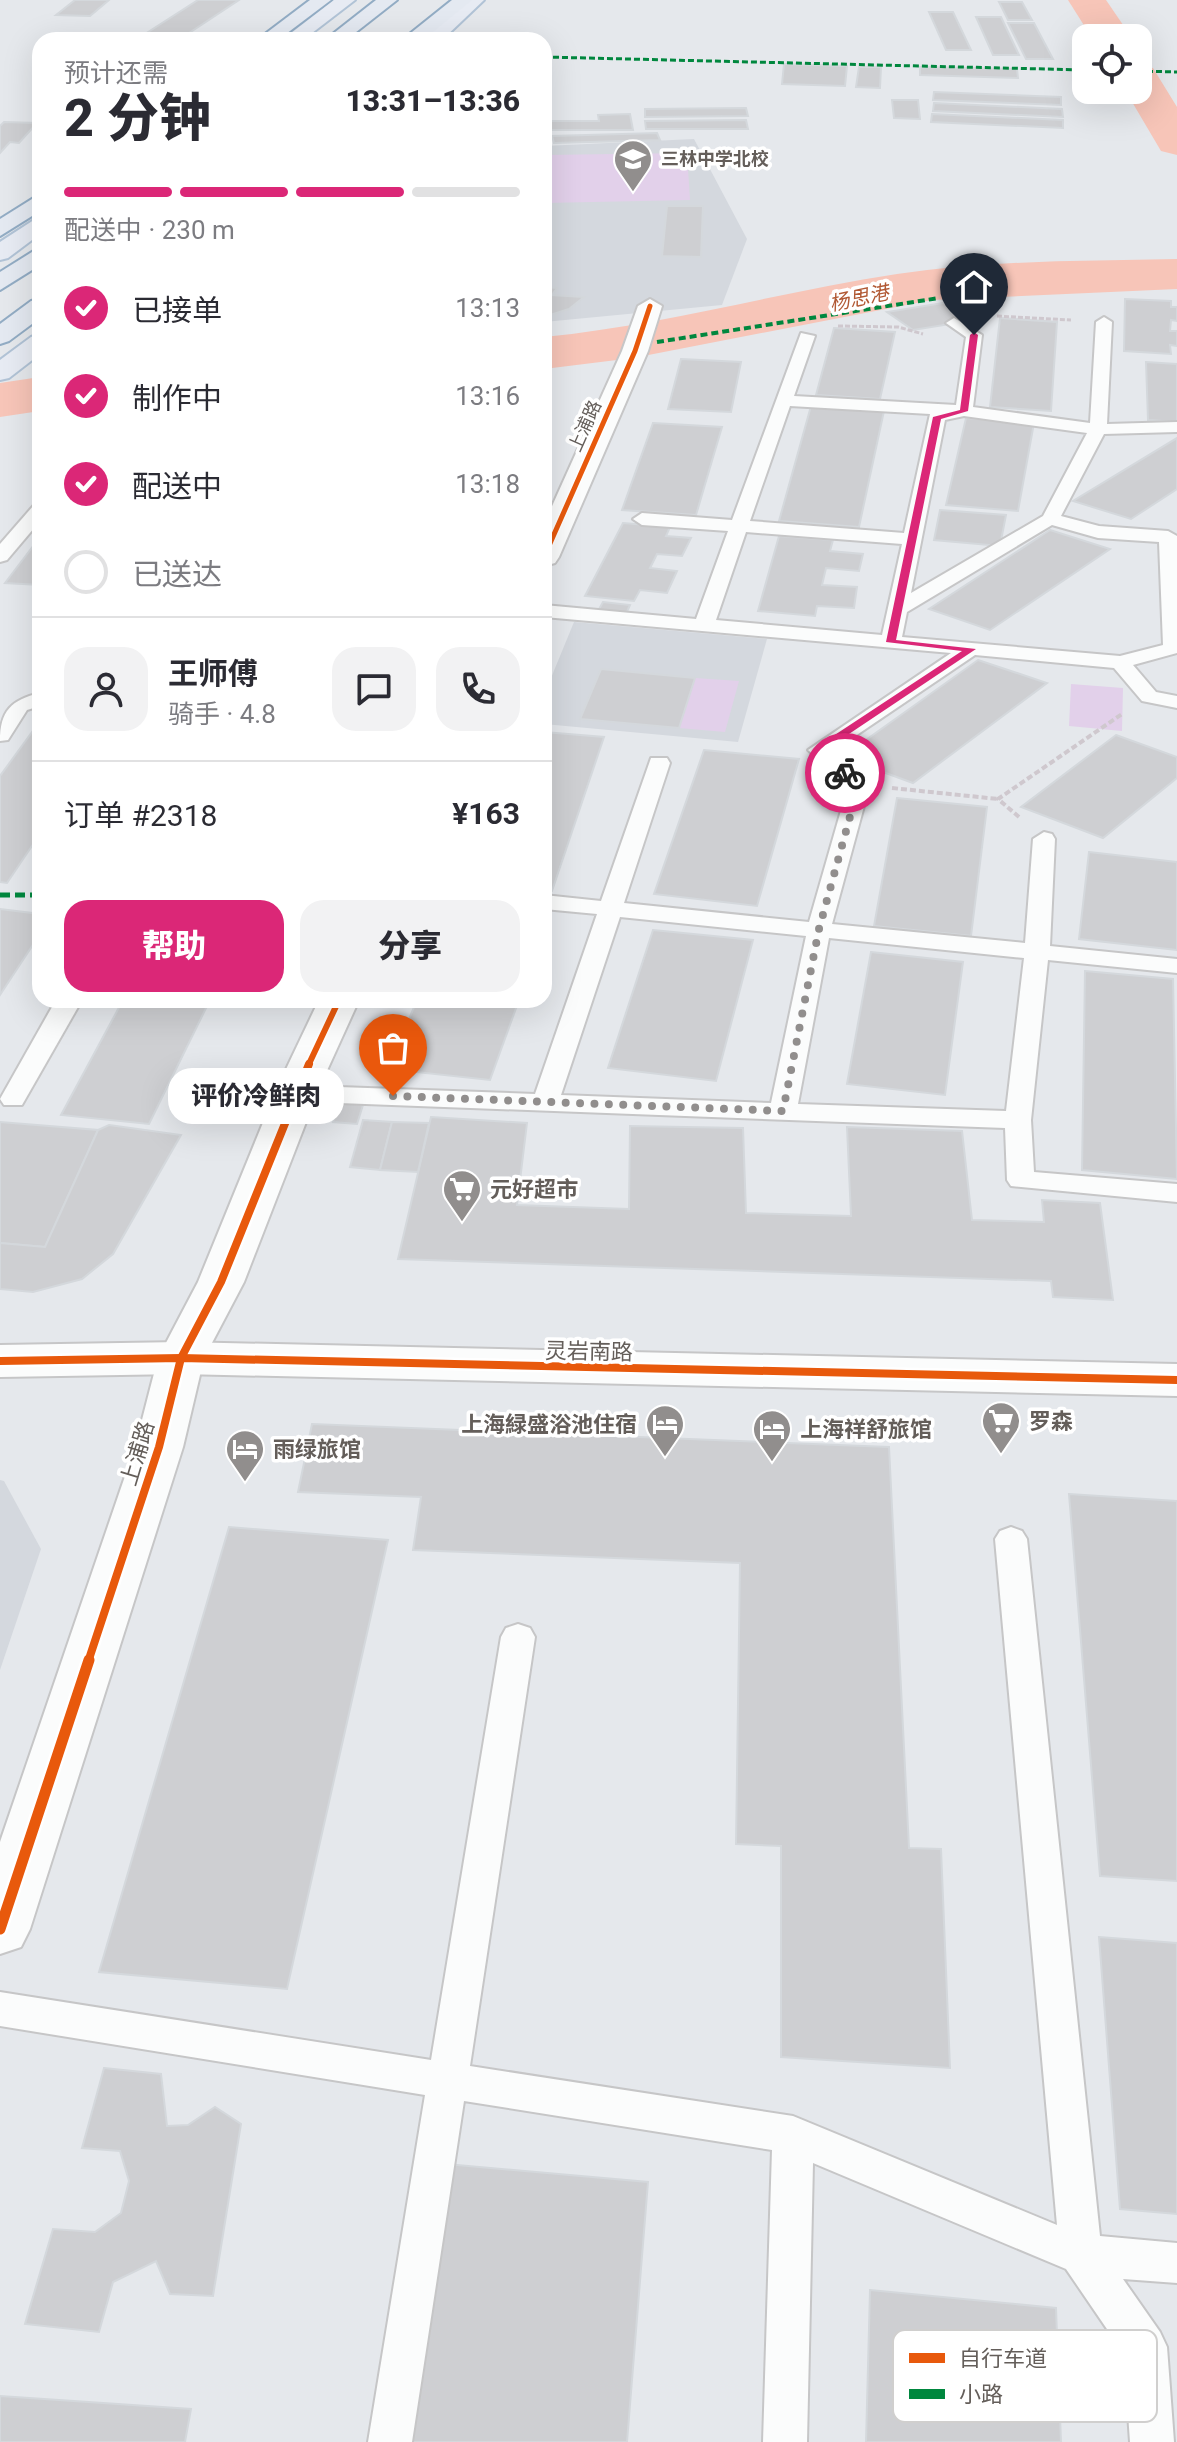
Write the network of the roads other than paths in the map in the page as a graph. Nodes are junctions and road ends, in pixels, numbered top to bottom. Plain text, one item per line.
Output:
1 (314, 0) edge
2 (322, 0) edge
3 (346, 0) edge
4 (388, 0) edge
5 (463, 0) edge
6 (475, 0) edge
7 (439, 8) edge
8 (270, 32) edge
9 (277, 32) edge
10 (302, 32) edge
11 (345, 32) edge
12 (407, 32) edge
13 (440, 32) edge
14 (32, 207) edge
15 (32, 229) edge
16 (0, 230) edge
17 (0, 253) edge
18 (32, 260) edge
19 (0, 283) edge
20 (32, 312) edge
21 (647, 314) dead end
22 (1104, 322) dead end
23 (954, 323) dead end
24 (0, 336) edge
25 (807, 336) dead end
26 (21, 353) edge
27 (0, 372) edge
28 (785, 401) junction
29 (964, 411) junction
30 (1177, 427) edge
31 (1098, 429) junction
32 (642, 519) dead end
33 (1050, 519) junction
34 (32, 525) edge
35 (740, 526) junction
36 (552, 539) edge
37 (912, 539) junction
38 (0, 556) edge
39 (898, 609) junction
40 (552, 612) edge
41 (704, 625) junction
42 (891, 642) junction
43 (971, 649) junction
44 (1120, 662) junction
45 (32, 702) edge
46 (1177, 702) edge
47 (0, 735) edge
48 (659, 763) dead end
49 (1044, 839) road end
50 (552, 903) edge
51 (609, 907) junction
52 (819, 929) junction
53 (1037, 953) junction
54 (1177, 966) edge
55 (64, 1008) edge
56 (335, 1008) edge
57 (299, 1086) junction
58 (13, 1099) dead end
59 (546, 1102) junction
60 (783, 1111) junction
61 (1018, 1120) junction
62 (1177, 1193) edge
63 (181, 1358) junction
64 (0, 1361) edge
65 (1177, 1380) edge
66 (1011, 1539) dead end
67 (518, 1637) dead end
68 (0, 1929) edge
69 (0, 2009) edge
70 (447, 2081) junction
71 (793, 2135) junction
72 (1081, 2255) junction
73 (1177, 2263) edge
74 (1133, 2330) edge
75 (1151, 2422) edge
76 (390, 2442) edge
77 (785, 2442) edge
78 (1152, 2442) edge

1 - 8 main road
2 - 9 highway
3 - 10 main road
4 - 11 highway
5 - 7 highway
6 - 13 main road
7 - 12 highway
14 - 16 main road
15 - 17 main road
18 - 19 highway
20 - 24 highway
21 - 36 street, 上浦路
22 - 31 lane
23 - 29 lane
25 - 28 lane
26 - 27 main road
28 - 29 lane
28 - 35 lane
29 - 31 lane
29 - 37 lane
30 - 31 lane
31 - 33 lane
32 - 35 lane
33 - 39 lane
33 - 44 lane
34 - 38 lane
35 - 37 lane
35 - 41 lane
37 - 39 lane
39 - 42 lane
40 - 41 lane
41 - 42 lane
42 - 43 lane
43 - 44 lane
43 - 52 lane
44 - 46 lane
45 - 47 lane
48 - 51 lane
49 - 53 lane
50 - 51 lane
51 - 52 lane
51 - 59 lane
52 - 53 lane
52 - 60 lane
53 - 54 lane
53 - 61 lane
55 - 58 lane
56 - 57 street, 上浦路
57 - 59 lane
57 - 63 street, 上浦路
59 - 60 lane
60 - 61 lane
61 - 62 lane
63 - 64 street, 灵岩南路
63 - 65 street, 灵岩南路
63 - 68 street, 上浦路
66 - 72 lane
67 - 70 lane
69 - 70 lane
70 - 71 lane
70 - 76 lane
71 - 72 lane
71 - 77 lane
72 - 73 lane
72 - 74 lane
75 - 78 lane

